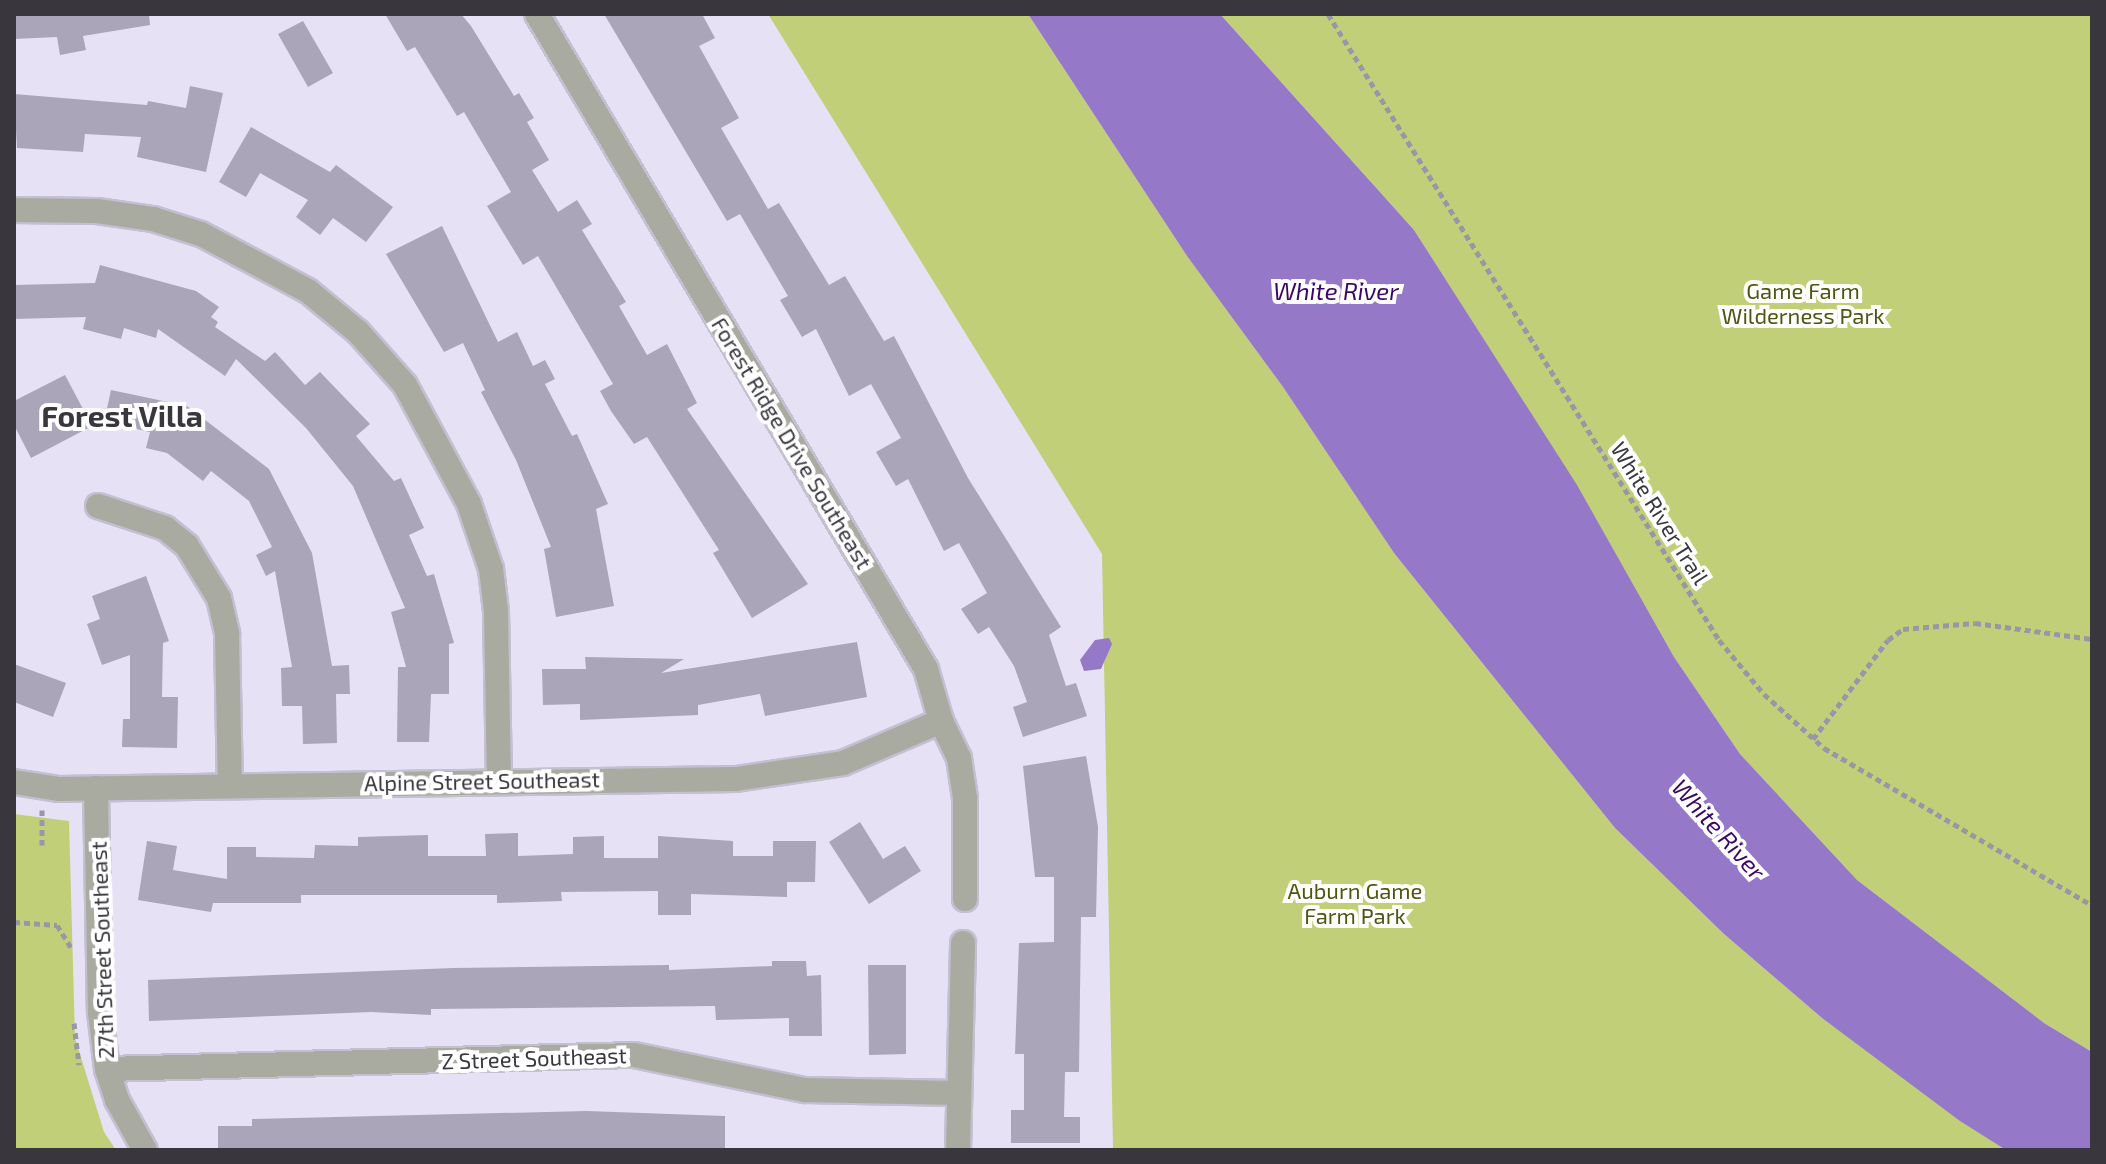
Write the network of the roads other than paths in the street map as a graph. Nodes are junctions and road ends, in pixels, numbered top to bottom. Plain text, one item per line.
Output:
1 (537, 14) edge
2 (14, 210) edge
3 (98, 506) dead end
4 (941, 721) junction
5 (499, 779) junction
6 (14, 782) edge
7 (230, 785) junction
8 (96, 788) junction
9 (965, 899) dead end
10 (963, 943) dead end
11 (107, 1069) junction
12 (957, 1093) junction
13 (145, 1150) edge
14 (958, 1150) edge

1 - 4 street, Forest Ridge Drive Southeast
2 - 5 street
3 - 7 street
4 - 5 street, Alpine Street Southeast
4 - 9 street, Forest Ridge Drive Southeast
5 - 7 street, Alpine Street Southeast
6 - 8 street, Alpine Street Southeast
7 - 8 street, Alpine Street Southeast
8 - 11 street, 27th Street Southeast
10 - 12 street
11 - 12 street, Z Street Southeast
11 - 13 street, 27th Street Southeast
12 - 14 street

